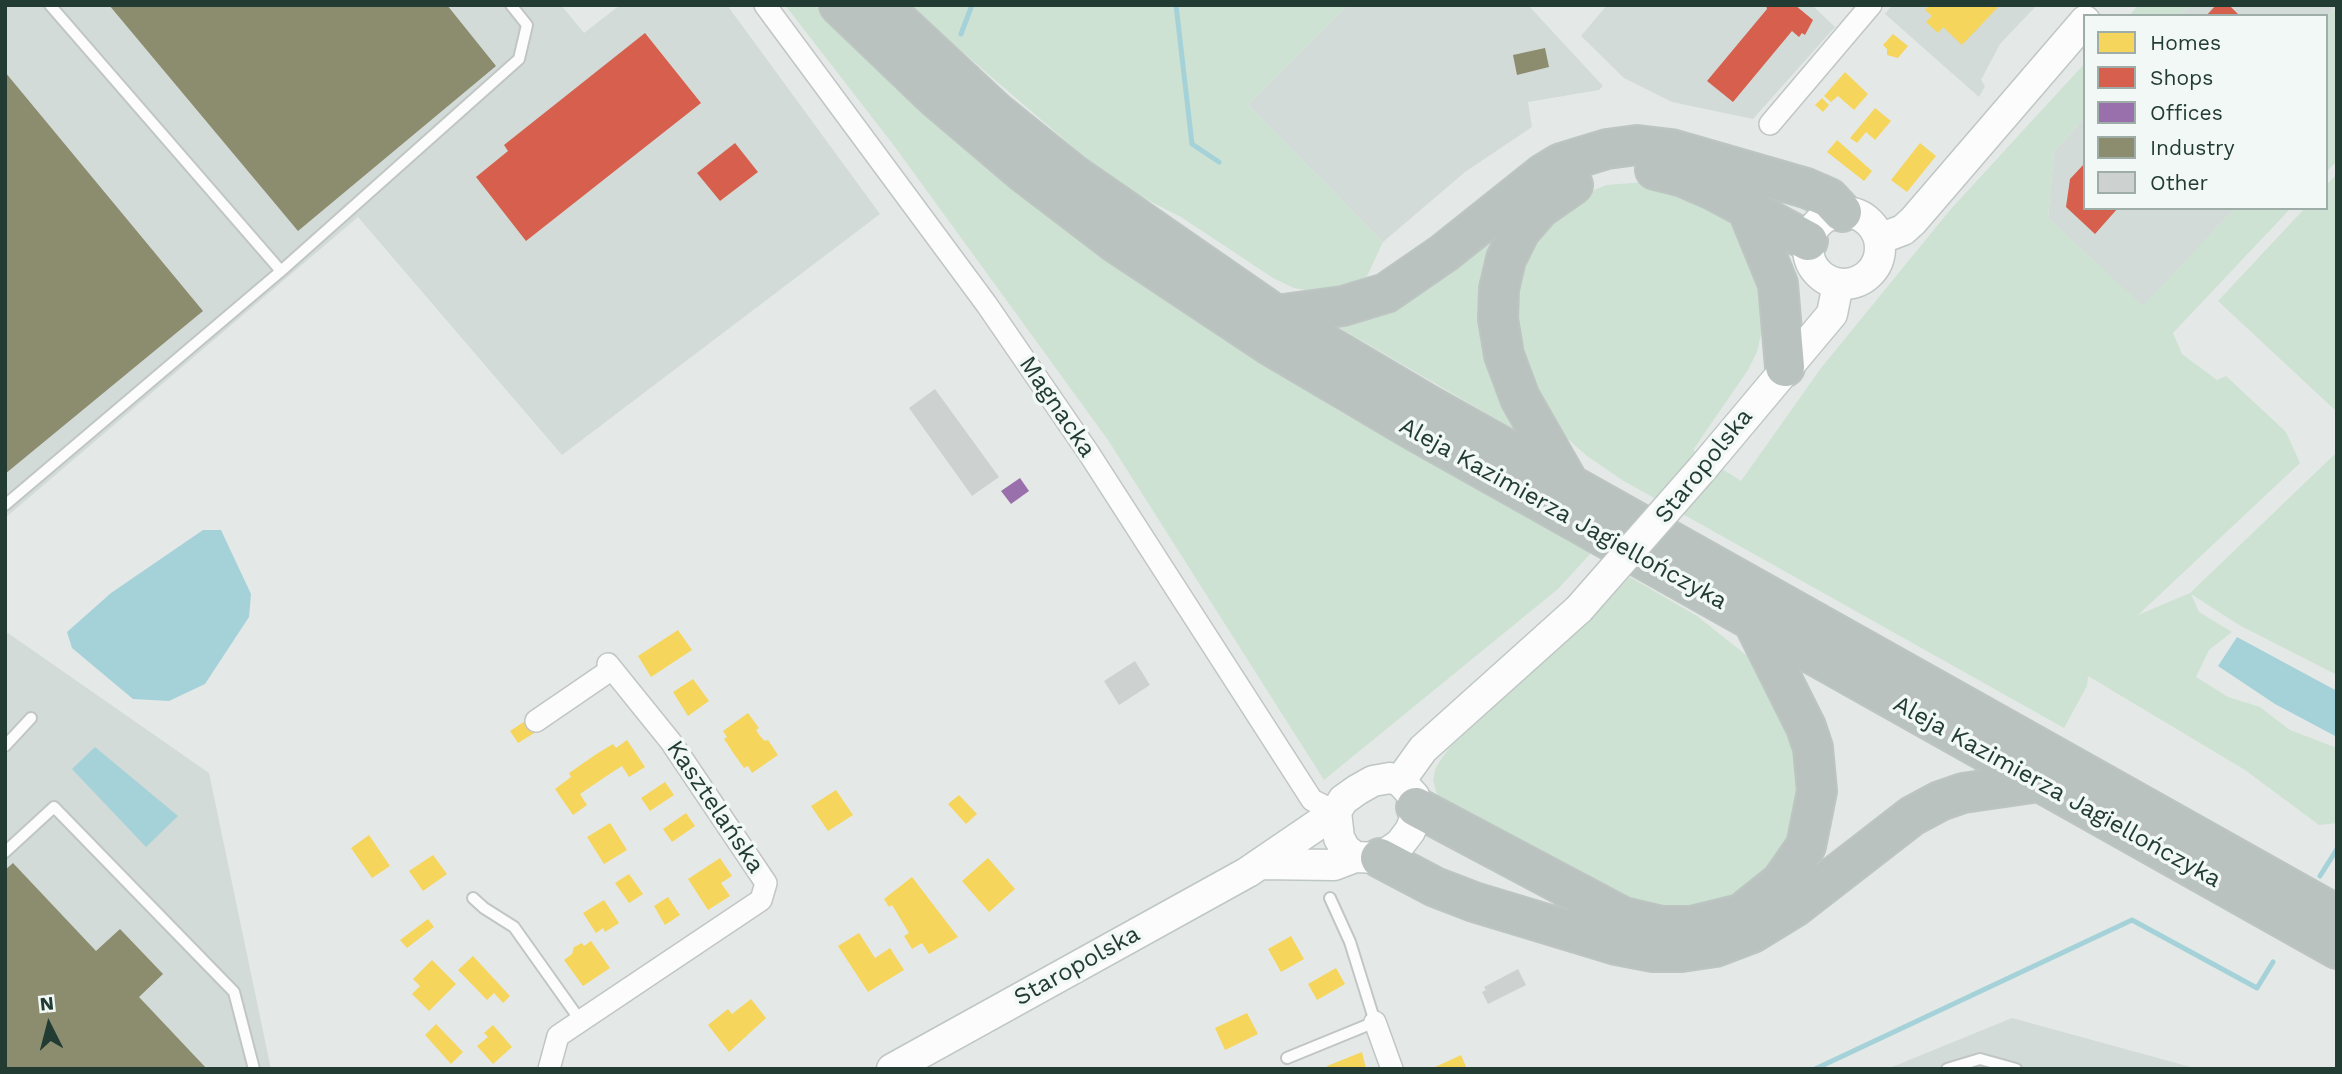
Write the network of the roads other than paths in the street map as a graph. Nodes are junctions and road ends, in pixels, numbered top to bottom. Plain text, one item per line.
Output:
1 (50, 5) edge
2 (511, 5) edge
3 (765, 5) edge
4 (839, 5) edge
5 (881, 5) edge
6 (1871, 5) edge
7 (2083, 23) edge
8 (1770, 124) dead end
9 (1747, 208) junction
10 (1842, 212) junction
11 (1879, 239) junction
12 (1808, 241) junction
13 (281, 271) junction
14 (1838, 284) junction
15 (1276, 315) junction
16 (1322, 360) junction
17 (1785, 367) junction
18 (1422, 418) junction
19 (1568, 482) junction
20 (5, 505) edge
21 (1753, 621) junction
22 (31, 718) dead end
23 (536, 721) dead end
24 (5, 746) edge
25 (2039, 782) junction
26 (1408, 794) junction
27 (1336, 813) junction
28 (5, 852) edge
29 (1368, 858) junction
30 (1261, 864) junction
31 (473, 898) dead end
32 (1330, 898) dead end
33 (2337, 915) edge
34 (2337, 949) edge
35 (580, 1020) junction
36 (1375, 1022) junction
37 (1287, 1058) dead end
38 (254, 1069) edge
39 (549, 1069) edge
40 (892, 1069) edge
41 (1392, 1069) edge
42 (1947, 1069) edge
43 (2015, 1069) edge

1 - 13 lane
2 - 13 lane
3 - 27 street, Magnacka
4 - 16 highway, Aleja Kazimierza Jagiellończyka
5 - 15 highway, Aleja Kazimierza Jagiellończyka
6 - 8 street
7 - 11 main road
9 - 12 highway
9 - 17 highway
9 - 19 highway
10 - 11 main road
10 - 12 main road
10 - 15 highway
11 - 14 main road
12 - 14 main road
13 - 20 lane
14 - 17 main road, Staropolska
15 - 16 highway, Aleja Kazimierza Jagiellończyka
16 - 16 lane
16 - 18 highway, Aleja Kazimierza Jagiellończyka
17 - 26 main road, Staropolska, bridge
18 - 18 lane
18 - 19 highway, Aleja Kazimierza Jagiellończyka
18 - 21 highway, Aleja Kazimierza Jagiellończyka
19 - 33 highway, Aleja Kazimierza Jagiellończyka
21 - 25 highway, Aleja Kazimierza Jagiellończyka
21 - 26 highway
22 - 24 lane
23 - 35 street, Kasztelańska
25 - 29 highway
25 - 34 highway, Aleja Kazimierza Jagiellończyka
26 - 27 main road
26 - 29 main road
27 - 29 main road
27 - 30 main road, Staropolska
28 - 38 lane
29 - 30 main road, Staropolska
30 - 40 main road, Staropolska
31 - 35 lane
32 - 36 lane
35 - 39 street, Kasztelańska
36 - 37 lane
36 - 41 street
42 - 43 lane

